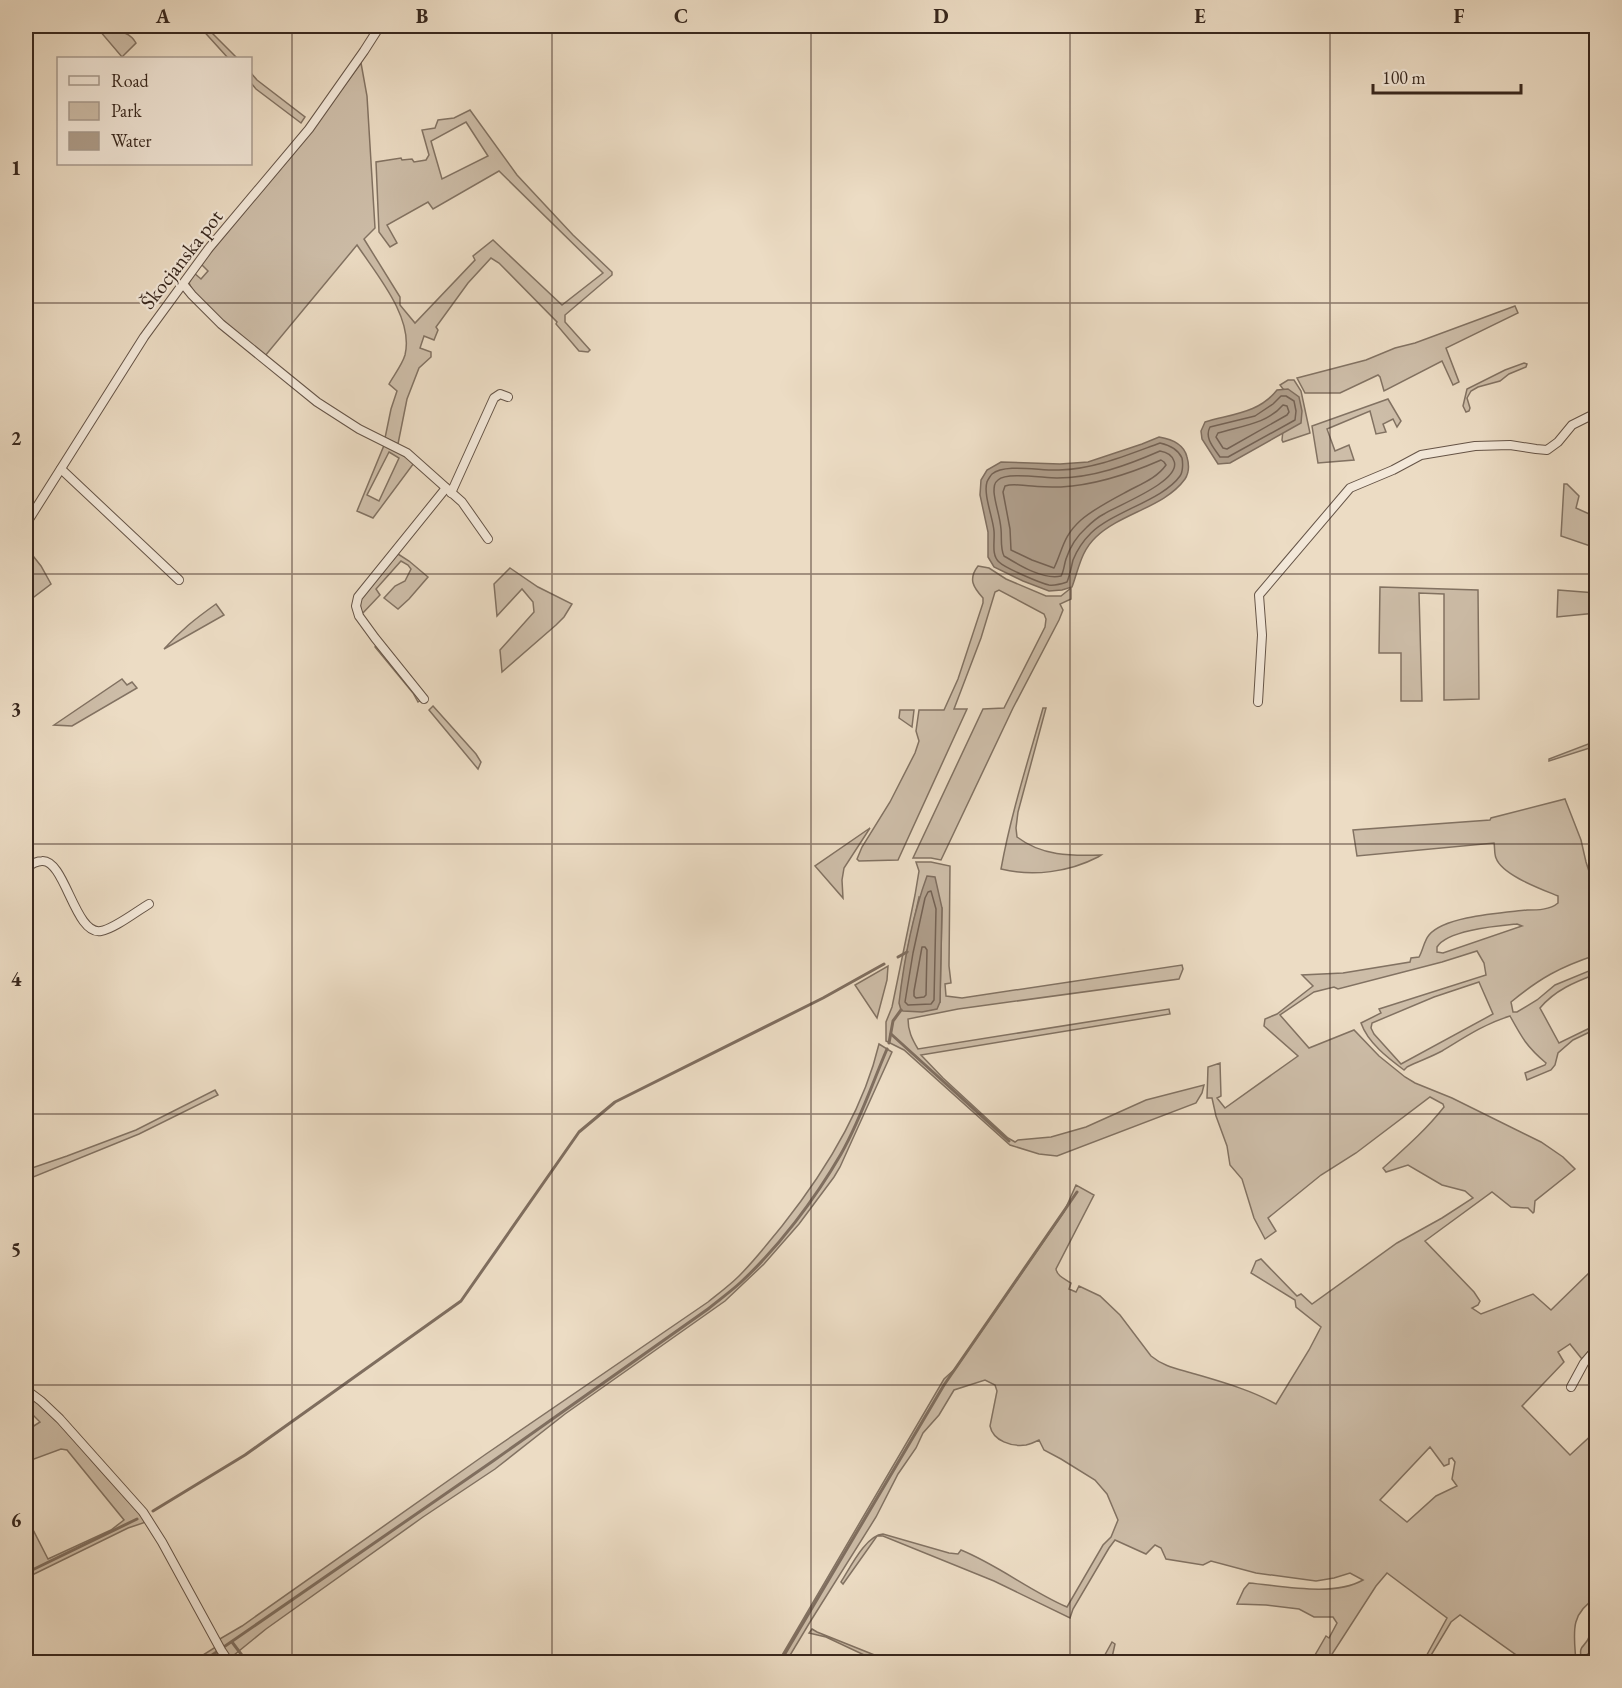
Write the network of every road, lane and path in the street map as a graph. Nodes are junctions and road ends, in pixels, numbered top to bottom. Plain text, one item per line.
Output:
1 (380, 26) edge
2 (183, 284) junction
3 (508, 397) dead end
4 (1596, 413) edge
5 (61, 469) junction
6 (449, 490) junction
7 (26, 524) edge
8 (488, 539) dead end
9 (180, 580) dead end
10 (424, 699) dead end
11 (1258, 702) dead end
12 (26, 868) edge
13 (149, 904) dead end
14 (1596, 1349) edge
15 (1571, 1387) dead end
16 (26, 1391) edge
17 (1596, 1655) edge
18 (229, 1662) edge
19 (1581, 1662) edge

1 - 2 street, Škocjanska pot
2 - 5 street, Škocjanska pot
2 - 6 street
3 - 6 street
4 - 11 street
5 - 7 street, Škocjanska pot
5 - 9 street
6 - 8 street
6 - 10 street
12 - 13 street
14 - 15 street
16 - 18 street
17 - 19 street

